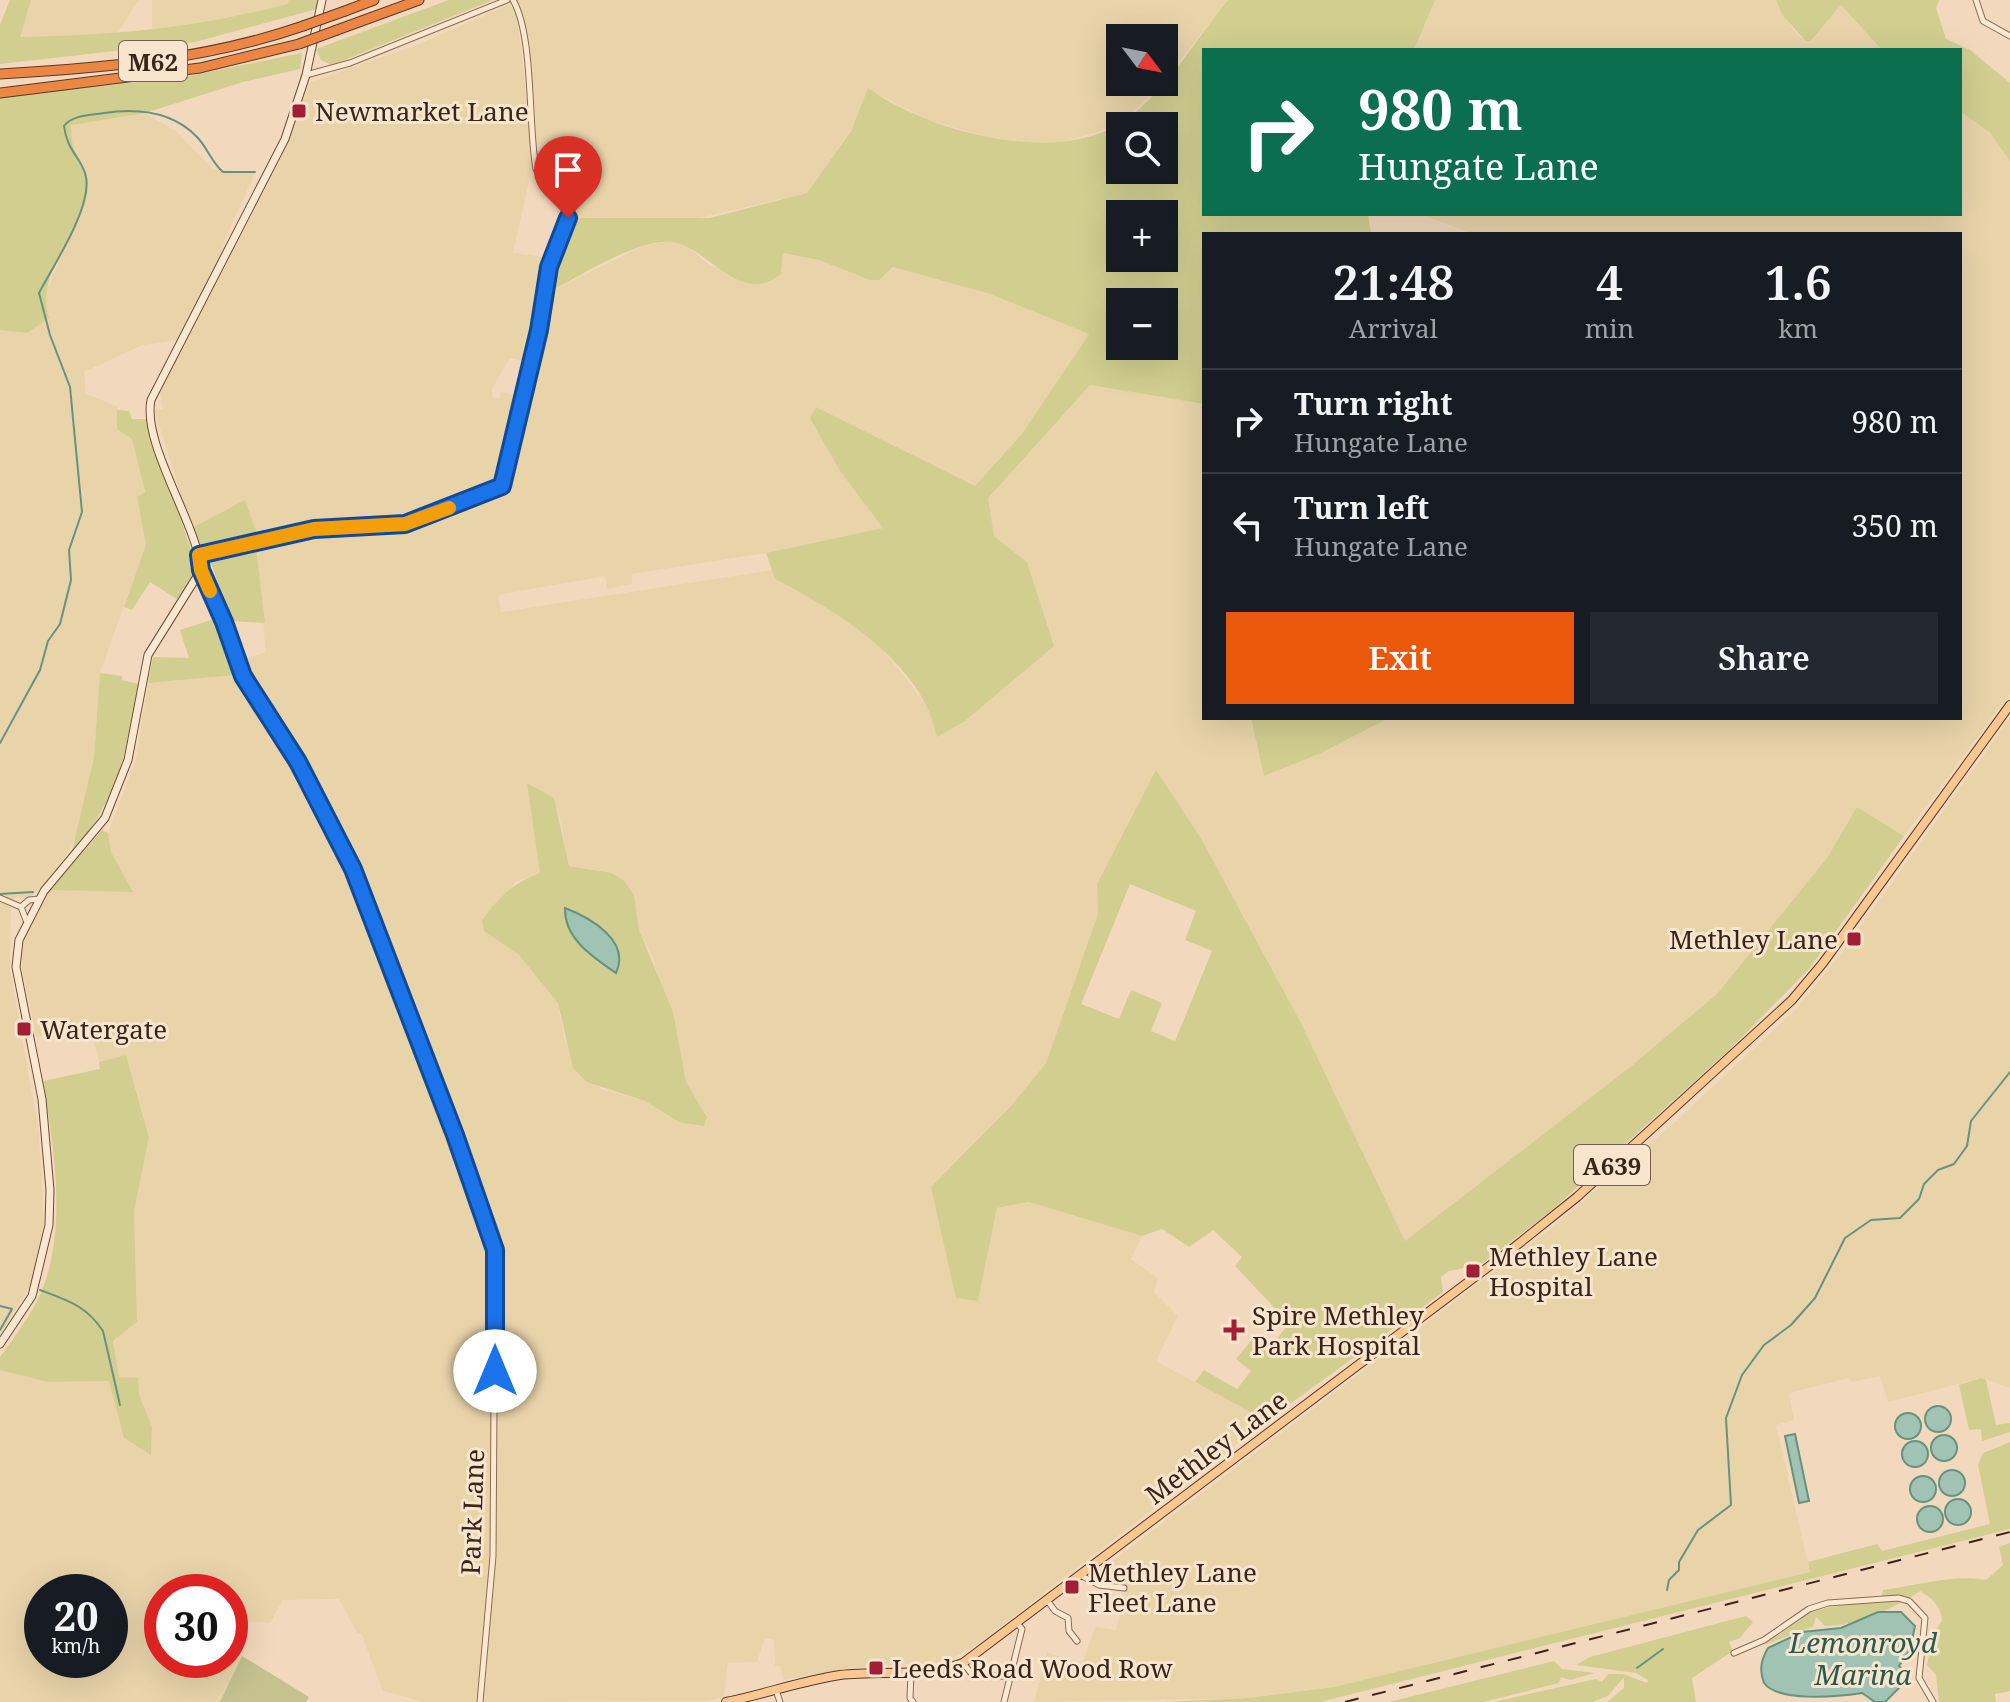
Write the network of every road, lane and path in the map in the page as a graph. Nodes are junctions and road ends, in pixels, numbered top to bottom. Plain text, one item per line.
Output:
1 (322, 0) edge
2 (374, 0) edge
3 (419, 0) edge
4 (510, 0) edge
5 (1976, 0) edge
6 (2010, 36) edge
7 (0, 74) edge
8 (306, 75) junction
9 (0, 93) edge
10 (199, 555) junction
11 (201, 570) junction
12 (2010, 705) edge
13 (0, 898) edge
14 (39, 899) junction
15 (21, 907) junction
16 (26, 920) junction
17 (0, 1344) edge
18 (1080, 1574) junction
19 (1124, 1588) dead end
20 (1047, 1600) junction
21 (1017, 1623) junction
22 (1077, 1641) dead end
23 (1734, 1653) dead end
24 (963, 1663) junction
25 (911, 1672) junction
26 (1011, 1677) junction
27 (776, 1689) junction
28 (480, 1702) edge
29 (726, 1702) edge
30 (780, 1702) edge
31 (913, 1702) edge
32 (1004, 1702) edge
33 (1933, 1702) edge

1 - 8 main road
2 - 7 highway, M62, bridge
3 - 9 highway, M62, bridge
4 - 8 street
4 - 10 street
5 - 6 street
8 - 10 main road
10 - 11 main road
11 - 14 main road
11 - 28 street, Park Lane
12 - 18 main road, Methley Lane / A639
13 - 15 street
14 - 15 street
14 - 16 main road
15 - 16 street
16 - 17 main road
18 - 19 street
18 - 20 main road, A639
20 - 21 main road, A639
20 - 22 street
21 - 24 main road, A639
21 - 26 street
23 - 33 street
24 - 25 main road, A639
24 - 26 street
25 - 27 main road, A639
25 - 31 street
26 - 32 street
27 - 29 main road, A639
27 - 30 street

